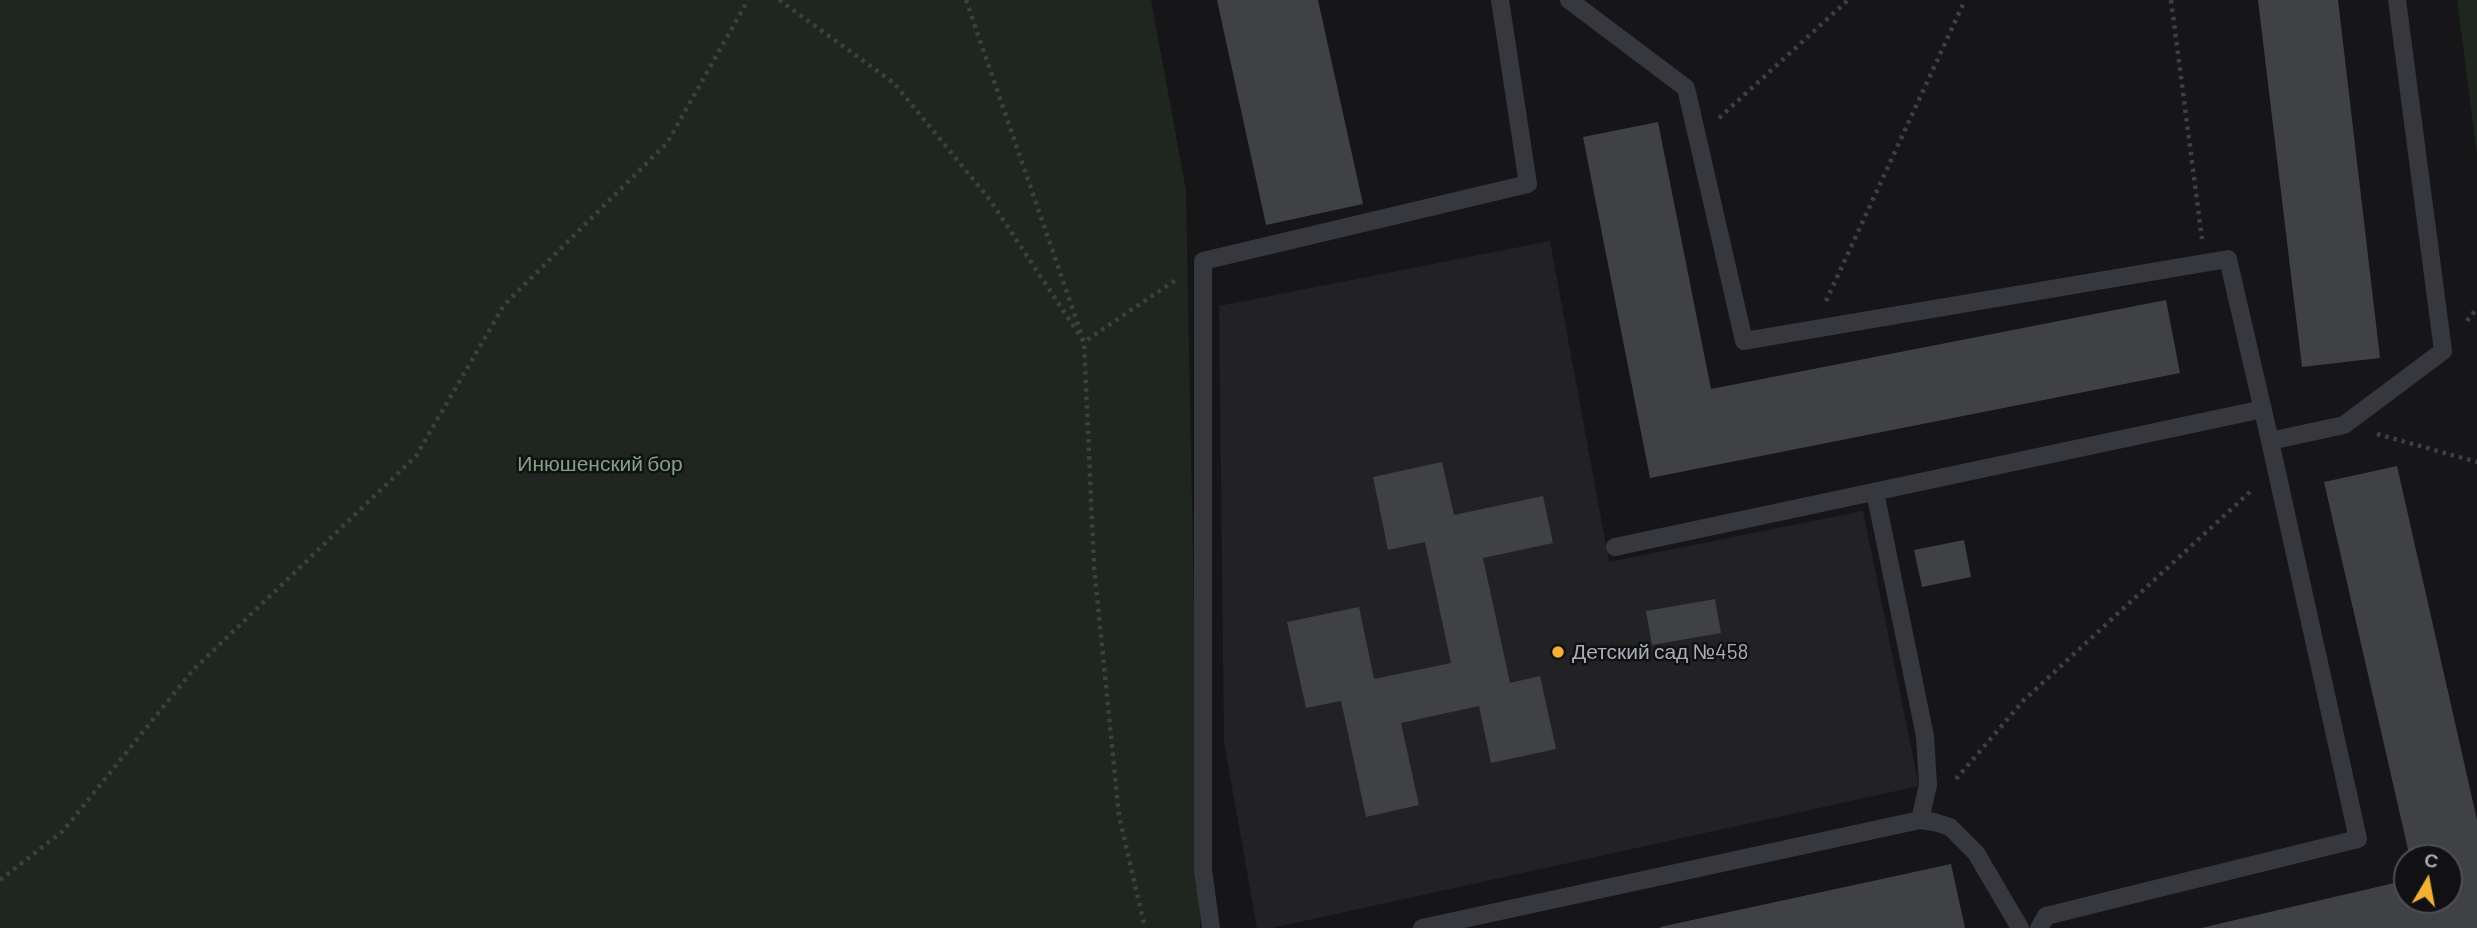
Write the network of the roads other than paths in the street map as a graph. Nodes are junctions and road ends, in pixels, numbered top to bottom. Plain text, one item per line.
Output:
1 (1500, 0) edge
2 (1569, 0) edge
3 (2397, 0) edge
4 (2263, 409) junction
5 (2270, 442) junction
6 (1875, 492) junction
7 (1615, 548) dead end
8 (1920, 820) junction
9 (1211, 928) edge
10 (1422, 928) edge
11 (2020, 928) edge
12 (2039, 928) edge

1 - 9 lane
2 - 4 lane
3 - 5 lane
4 - 5 lane
4 - 6 lane
5 - 12 lane
6 - 7 lane
6 - 8 lane
8 - 10 lane
8 - 11 lane

